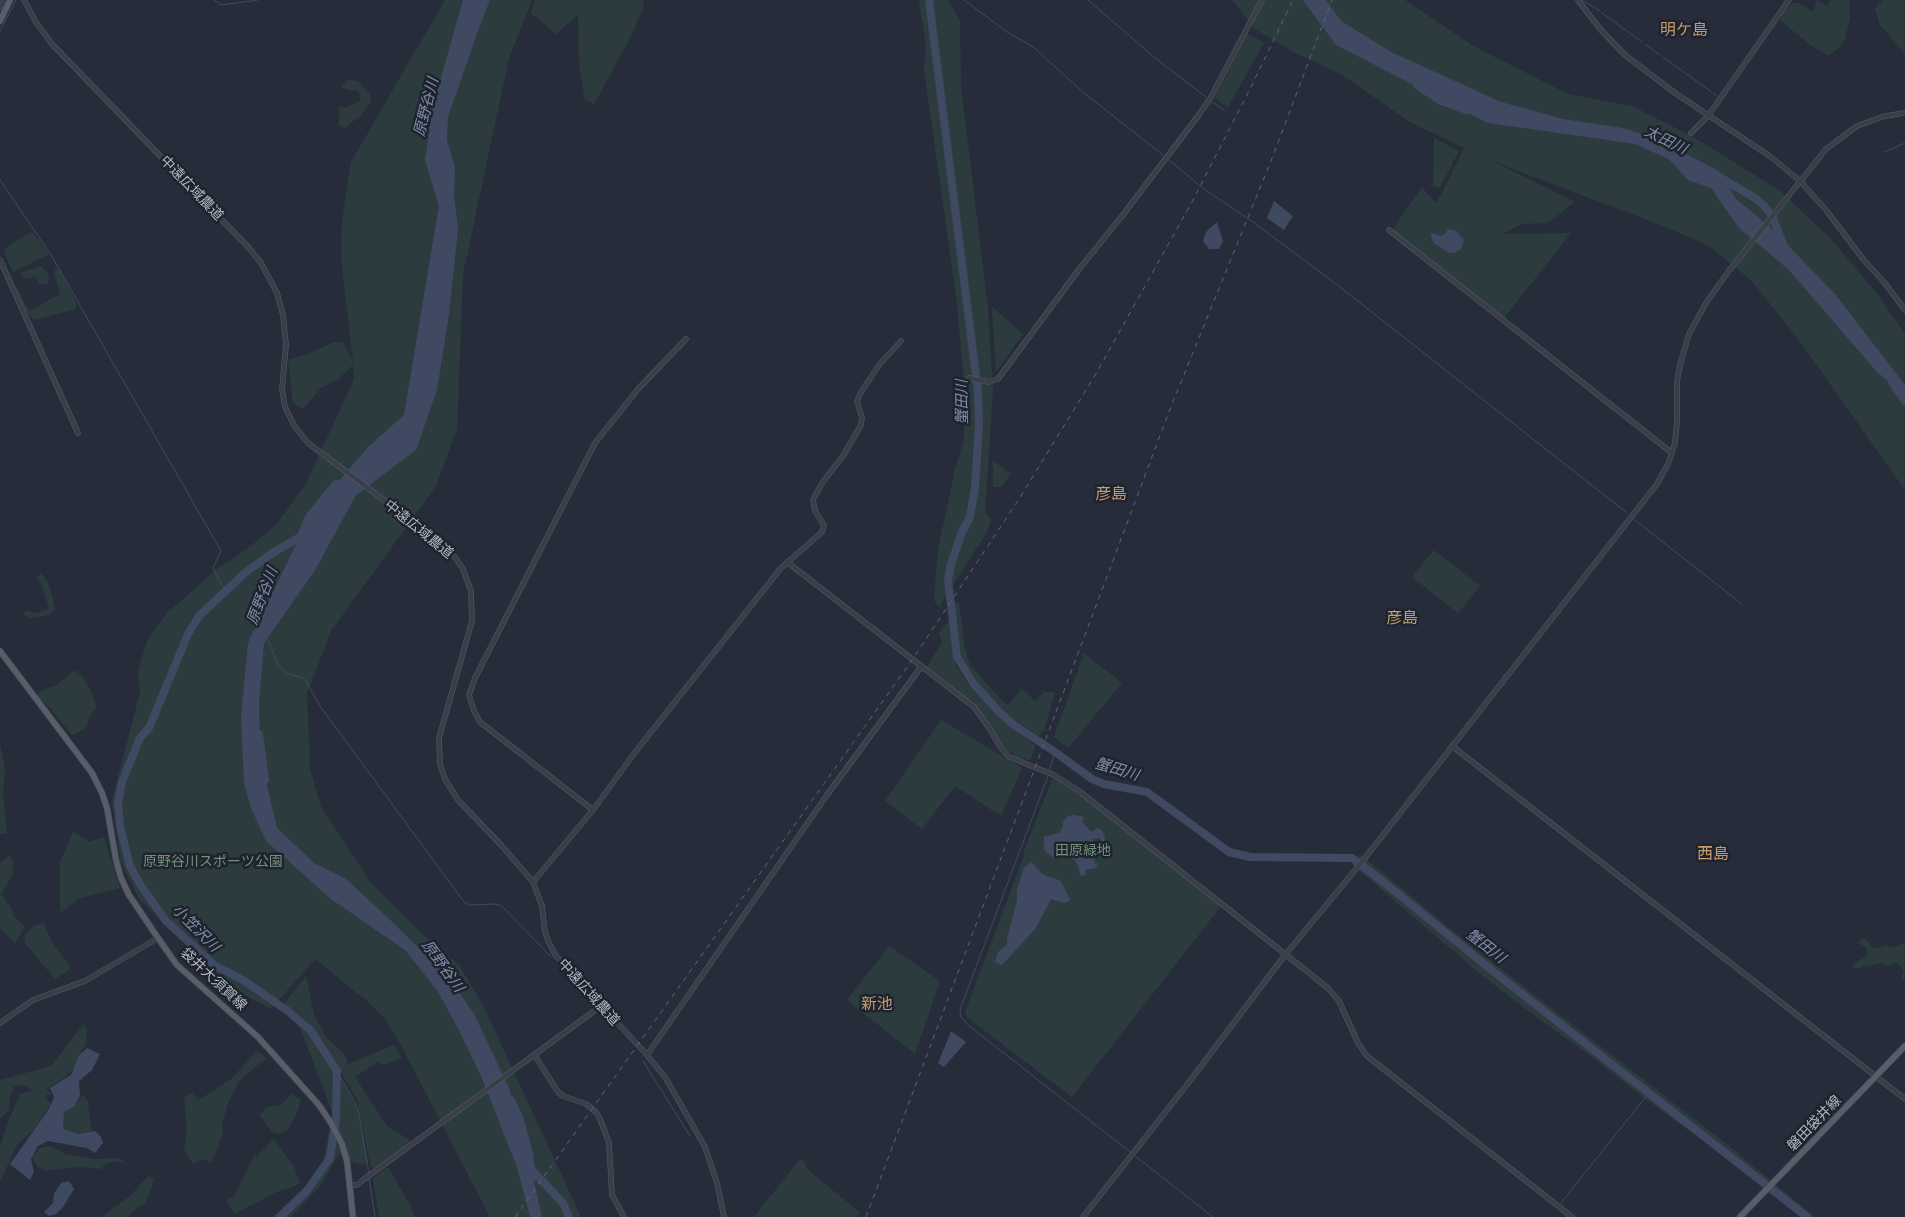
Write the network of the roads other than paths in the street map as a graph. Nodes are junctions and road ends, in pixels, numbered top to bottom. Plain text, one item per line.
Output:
1 (5, 0) edge
2 (10, 0) edge
3 (24, 0) edge
4 (1262, 0) edge
5 (1578, 0) edge
6 (1790, 0) edge
7 (0, 7) edge
8 (0, 21) edge
9 (1905, 113) edge
10 (1708, 116) junction
11 (1691, 133) dead end
12 (1800, 181) junction
13 (1389, 230) dead end
14 (0, 260) edge
15 (1905, 310) edge
16 (686, 339) dead end
17 (901, 342) dead end
18 (969, 378) dead end
19 (78, 433) dead end
20 (1672, 453) junction
21 (787, 562) junction
22 (0, 651) edge
23 (921, 667) junction
24 (1452, 746) junction
25 (593, 810) junction
26 (533, 882) junction
27 (158, 938) junction
28 (1285, 955) junction
29 (601, 1006) junction
30 (0, 1023) edge
31 (1905, 1046) edge
32 (647, 1055) junction
33 (535, 1056) junction
34 (1876, 1076) junction
35 (1905, 1099) edge
36 (350, 1185) junction
37 (353, 1217) edge
38 (624, 1217) edge
39 (724, 1217) edge
40 (1083, 1217) edge
41 (1572, 1217) edge
42 (1740, 1217) edge

1 - 7 street
2 - 8 main road
3 - 26 street, 中遠広域農道
4 - 18 street
5 - 10 street
6 - 10 street
9 - 12 street
10 - 11 street
10 - 12 street
12 - 15 street
12 - 20 street
13 - 20 street
14 - 19 street
16 - 25 street
17 - 21 street
20 - 24 street
21 - 23 street
21 - 25 street
22 - 27 main road, 袋井大須賀線
23 - 28 street
23 - 32 street
24 - 28 street
24 - 34 street
25 - 26 street
26 - 29 street, 中遠広域農道
27 - 30 street
27 - 36 main road, 袋井大須賀線
28 - 40 street
28 - 41 street
29 - 32 street, 中遠広域農道
29 - 33 street
31 - 34 main road, 磐田袋井線
32 - 39 street, 中遠広域農道
33 - 36 street
33 - 38 street
34 - 35 street
34 - 42 main road, 磐田袋井線
36 - 37 main road, 袋井大須賀線

